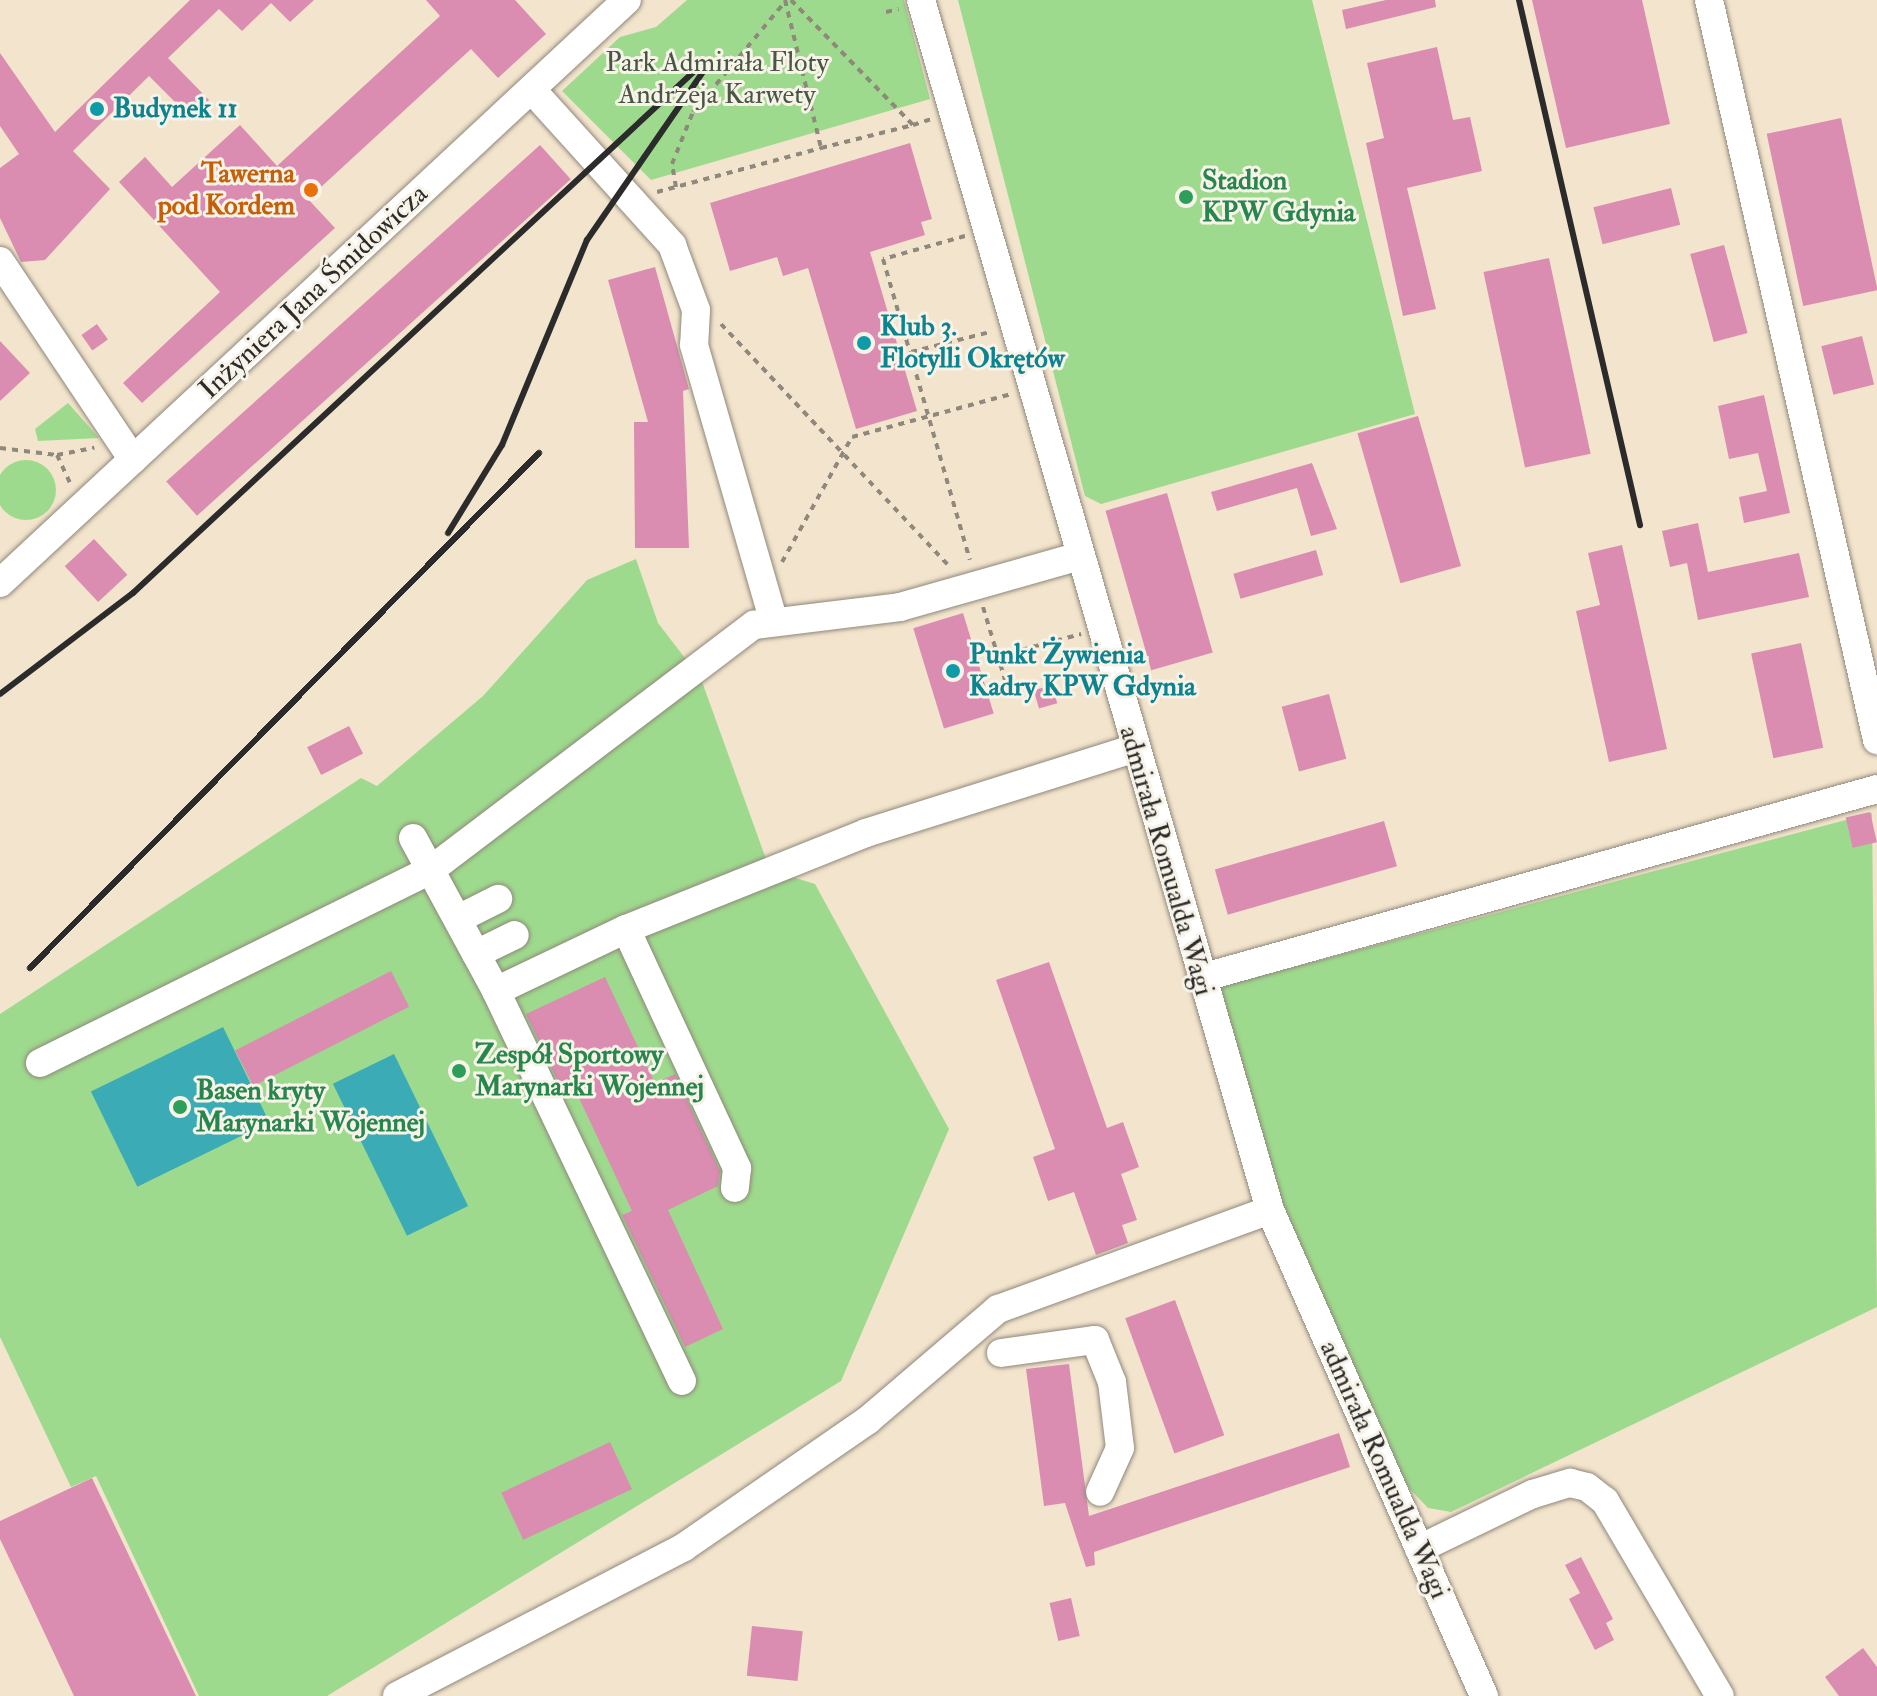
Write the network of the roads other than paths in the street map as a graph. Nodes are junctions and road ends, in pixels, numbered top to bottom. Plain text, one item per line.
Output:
1 (627, 0) edge
2 (921, 0) edge
3 (1709, 0) edge
4 (532, 90) junction
5 (0, 261) edge
6 (128, 451) junction
7 (1080, 556) junction
8 (0, 583) edge
9 (773, 619) junction
10 (1877, 740) edge
11 (1133, 749) junction
12 (1877, 789) edge
13 (413, 838) dead end
14 (432, 869) junction
15 (498, 899) dead end
16 (458, 919) junction
17 (626, 929) junction
18 (515, 935) dead end
19 (476, 954) junction
20 (1201, 978) junction
21 (496, 991) junction
22 (40, 1063) dead end
23 (735, 1188) dead end
24 (1270, 1210) junction
25 (1001, 1353) dead end
26 (682, 1381) dead end
27 (1100, 1492) dead end
28 (1419, 1549) junction
29 (397, 1696) edge
30 (1484, 1696) edge
31 (1720, 1696) edge

1 - 4 street, Inżyniera Jana Śmidowicza
2 - 7 street, admirała Romualda Wagi
3 - 10 street
4 - 6 street, Inżyniera Jana Śmidowicza
4 - 9 street
5 - 6 street
6 - 8 street, Inżyniera Jana Śmidowicza
7 - 9 street
7 - 11 street, admirała Romualda Wagi
9 - 14 street
11 - 17 street
11 - 20 street, admirała Romualda Wagi
12 - 20 street
13 - 14 street
14 - 16 street
14 - 22 street
15 - 16 street
16 - 19 street
17 - 21 street
17 - 23 street
18 - 19 street
19 - 21 street
20 - 24 street, admirała Romualda Wagi
21 - 26 street
24 - 28 street, admirała Romualda Wagi
24 - 29 street
25 - 27 street
28 - 30 street, admirała Romualda Wagi
28 - 31 street

